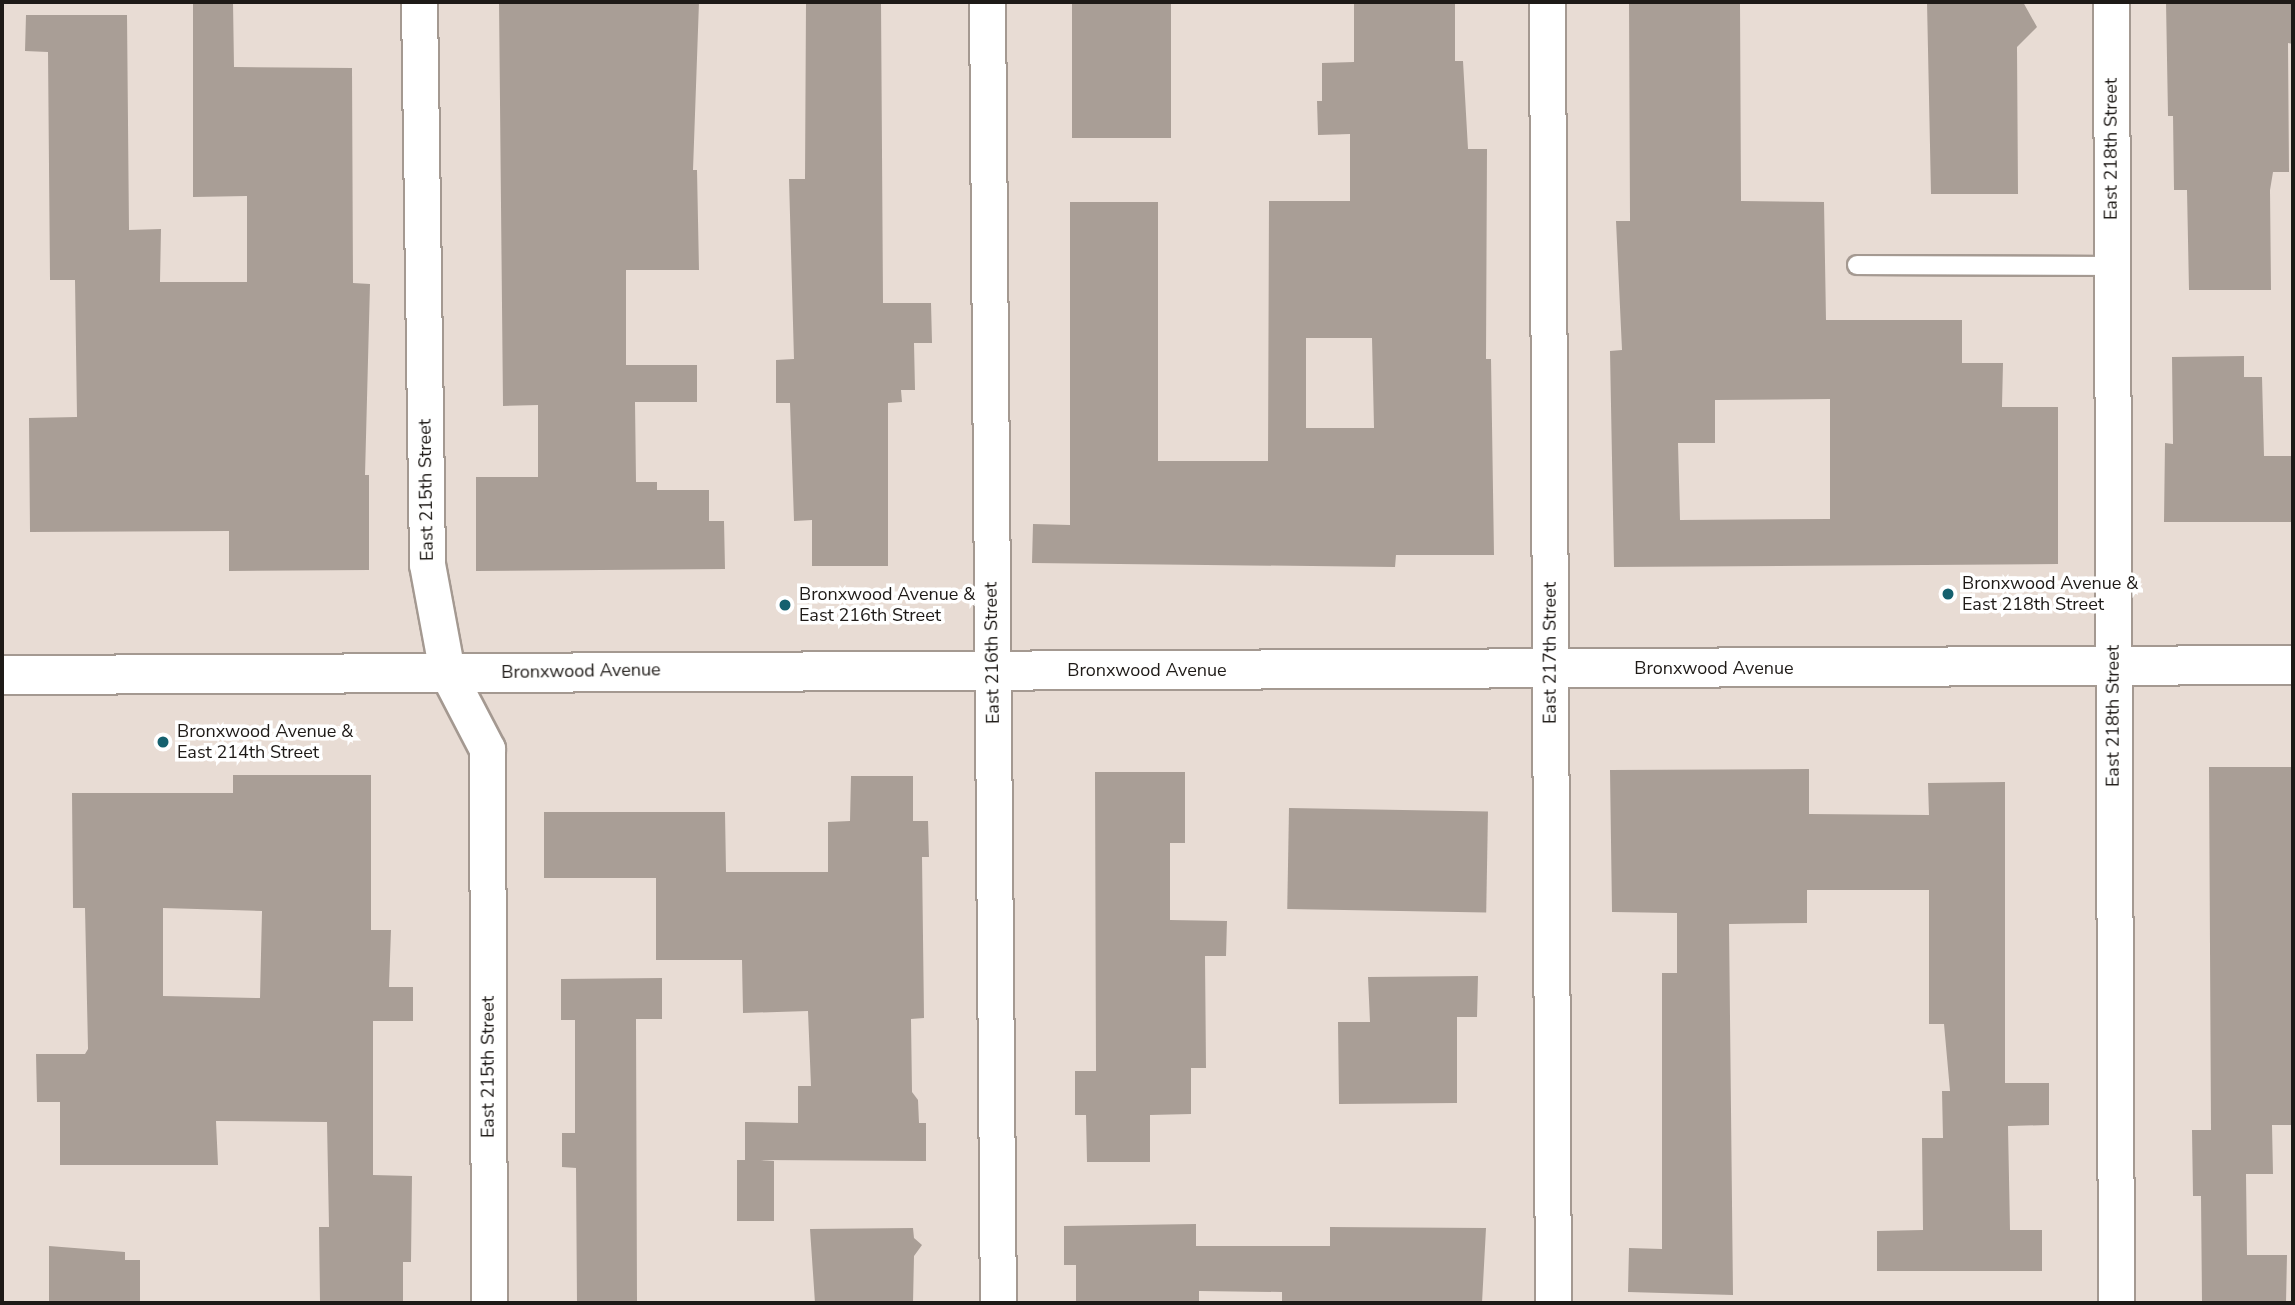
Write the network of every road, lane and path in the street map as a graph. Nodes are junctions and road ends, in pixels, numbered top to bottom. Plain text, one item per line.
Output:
1 (419, 2) edge
2 (988, 2) edge
3 (1547, 2) edge
4 (2110, 2) edge
5 (1857, 265) dead end
6 (2112, 266) junction
7 (2293, 665) edge
8 (2113, 666) junction
9 (1550, 669) junction
10 (992, 670) junction
11 (447, 673) junction
12 (2, 675) edge
13 (489, 1303) edge
14 (999, 1303) edge
15 (1553, 1303) edge
16 (2116, 1303) edge

1 - 11 street, East 215th Street
2 - 10 street, East 216th Street
3 - 9 street, East 217th Street
4 - 6 street, East 218th Street
5 - 6 lane
6 - 8 street, East 218th Street
7 - 8 street, Bronxwood Avenue
8 - 9 street, Bronxwood Avenue
8 - 16 street, East 218th Street
9 - 10 street, Bronxwood Avenue
9 - 15 street, East 217th Street
10 - 11 street, Bronxwood Avenue
10 - 14 street, East 216th Street
11 - 12 street, Bronxwood Avenue
11 - 13 street, East 215th Street

